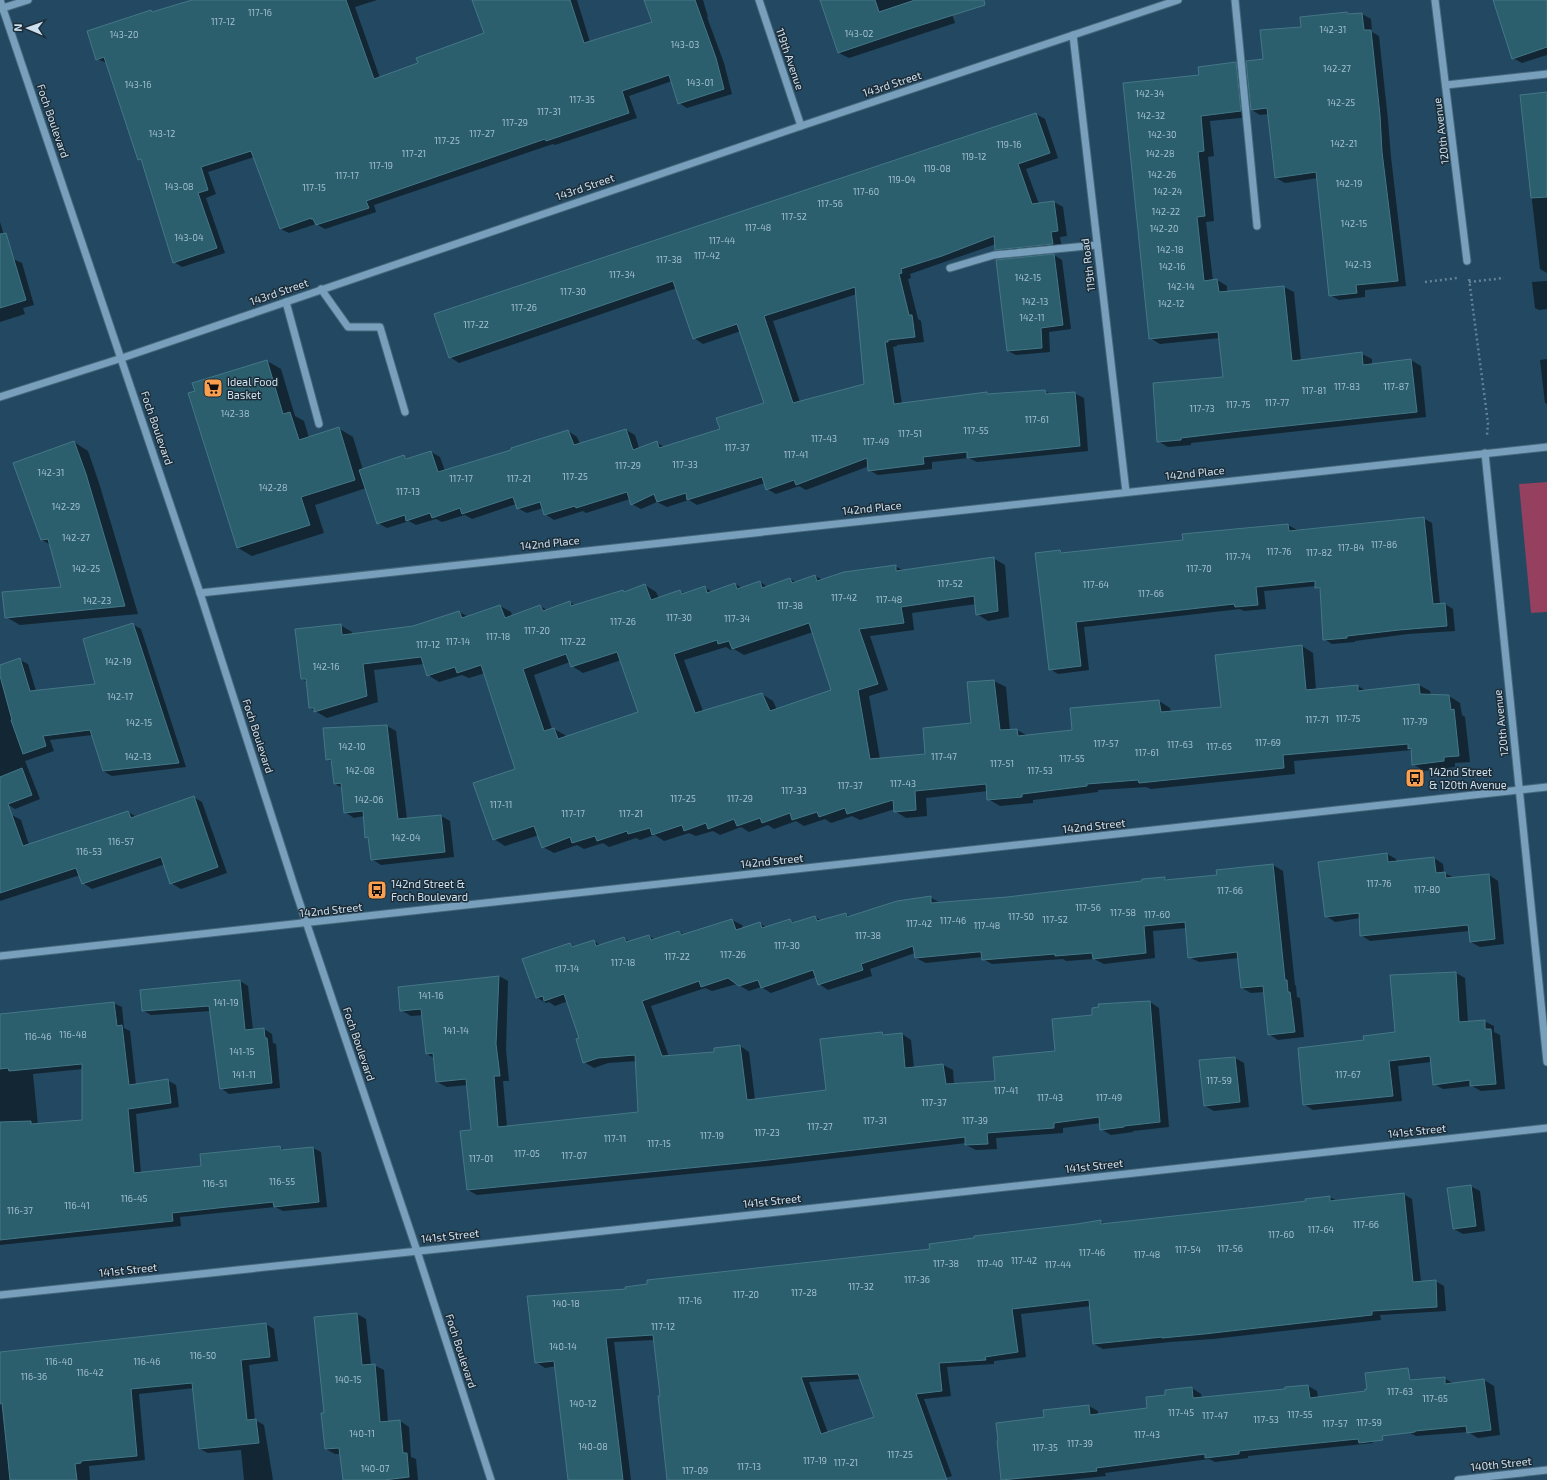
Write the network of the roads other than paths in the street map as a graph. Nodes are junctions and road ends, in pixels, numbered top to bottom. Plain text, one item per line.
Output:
1 (0, 0) edge
2 (28, 0) edge
3 (759, 0) edge
4 (1178, 0) edge
5 (1235, 0) edge
6 (1435, 0) edge
7 (1, 9) edge
8 (1073, 35) junction
9 (1547, 74) edge
10 (1446, 85) junction
11 (801, 126) junction
12 (1257, 226) dead end
13 (1097, 245) junction
14 (1467, 260) road end
15 (950, 268) dead end
16 (321, 289) junction
17 (286, 302) junction
18 (122, 358) junction
19 (0, 397) edge
20 (405, 412) dead end
21 (319, 424) dead end
22 (1547, 447) edge
23 (1485, 453) junction
24 (1126, 492) junction
25 (200, 592) junction
26 (1547, 787) edge
27 (1519, 790) junction
28 (306, 924) junction
29 (0, 956) edge
30 (1547, 1062) edge
31 (1547, 1128) edge
32 (417, 1251) junction
33 (0, 1295) edge
34 (1547, 1470) edge
35 (491, 1480) edge
36 (1458, 1480) edge

1 - 7 street, Foch Boulevard
2 - 7 street
3 - 11 street, 119th Avenue
4 - 8 street, 143rd Street
5 - 12 street
6 - 10 street, 120th Avenue
7 - 18 street, Foch Boulevard
8 - 11 street, 143rd Street
8 - 13 street, 119th Road
9 - 10 street
10 - 14 street, 120th Avenue
11 - 16 street, 143rd Street
13 - 15 street
13 - 24 street, 119th Road
16 - 17 street, 143rd Street
16 - 20 street
17 - 18 street, 143rd Street
17 - 21 street
18 - 19 street, 143rd Street
18 - 25 street, Foch Boulevard
22 - 23 street, 142nd Place
23 - 24 street, 142nd Place
23 - 27 street, 120th Avenue
24 - 25 street, 142nd Place
25 - 28 street, Foch Boulevard
26 - 27 street, 142nd Street
27 - 28 street, 142nd Street
27 - 30 street, 120th Avenue
28 - 29 street, 142nd Street
28 - 32 street, Foch Boulevard
31 - 32 street, 141st Street
32 - 33 street, 141st Street
32 - 35 street, Foch Boulevard
34 - 36 street, 140th Street

